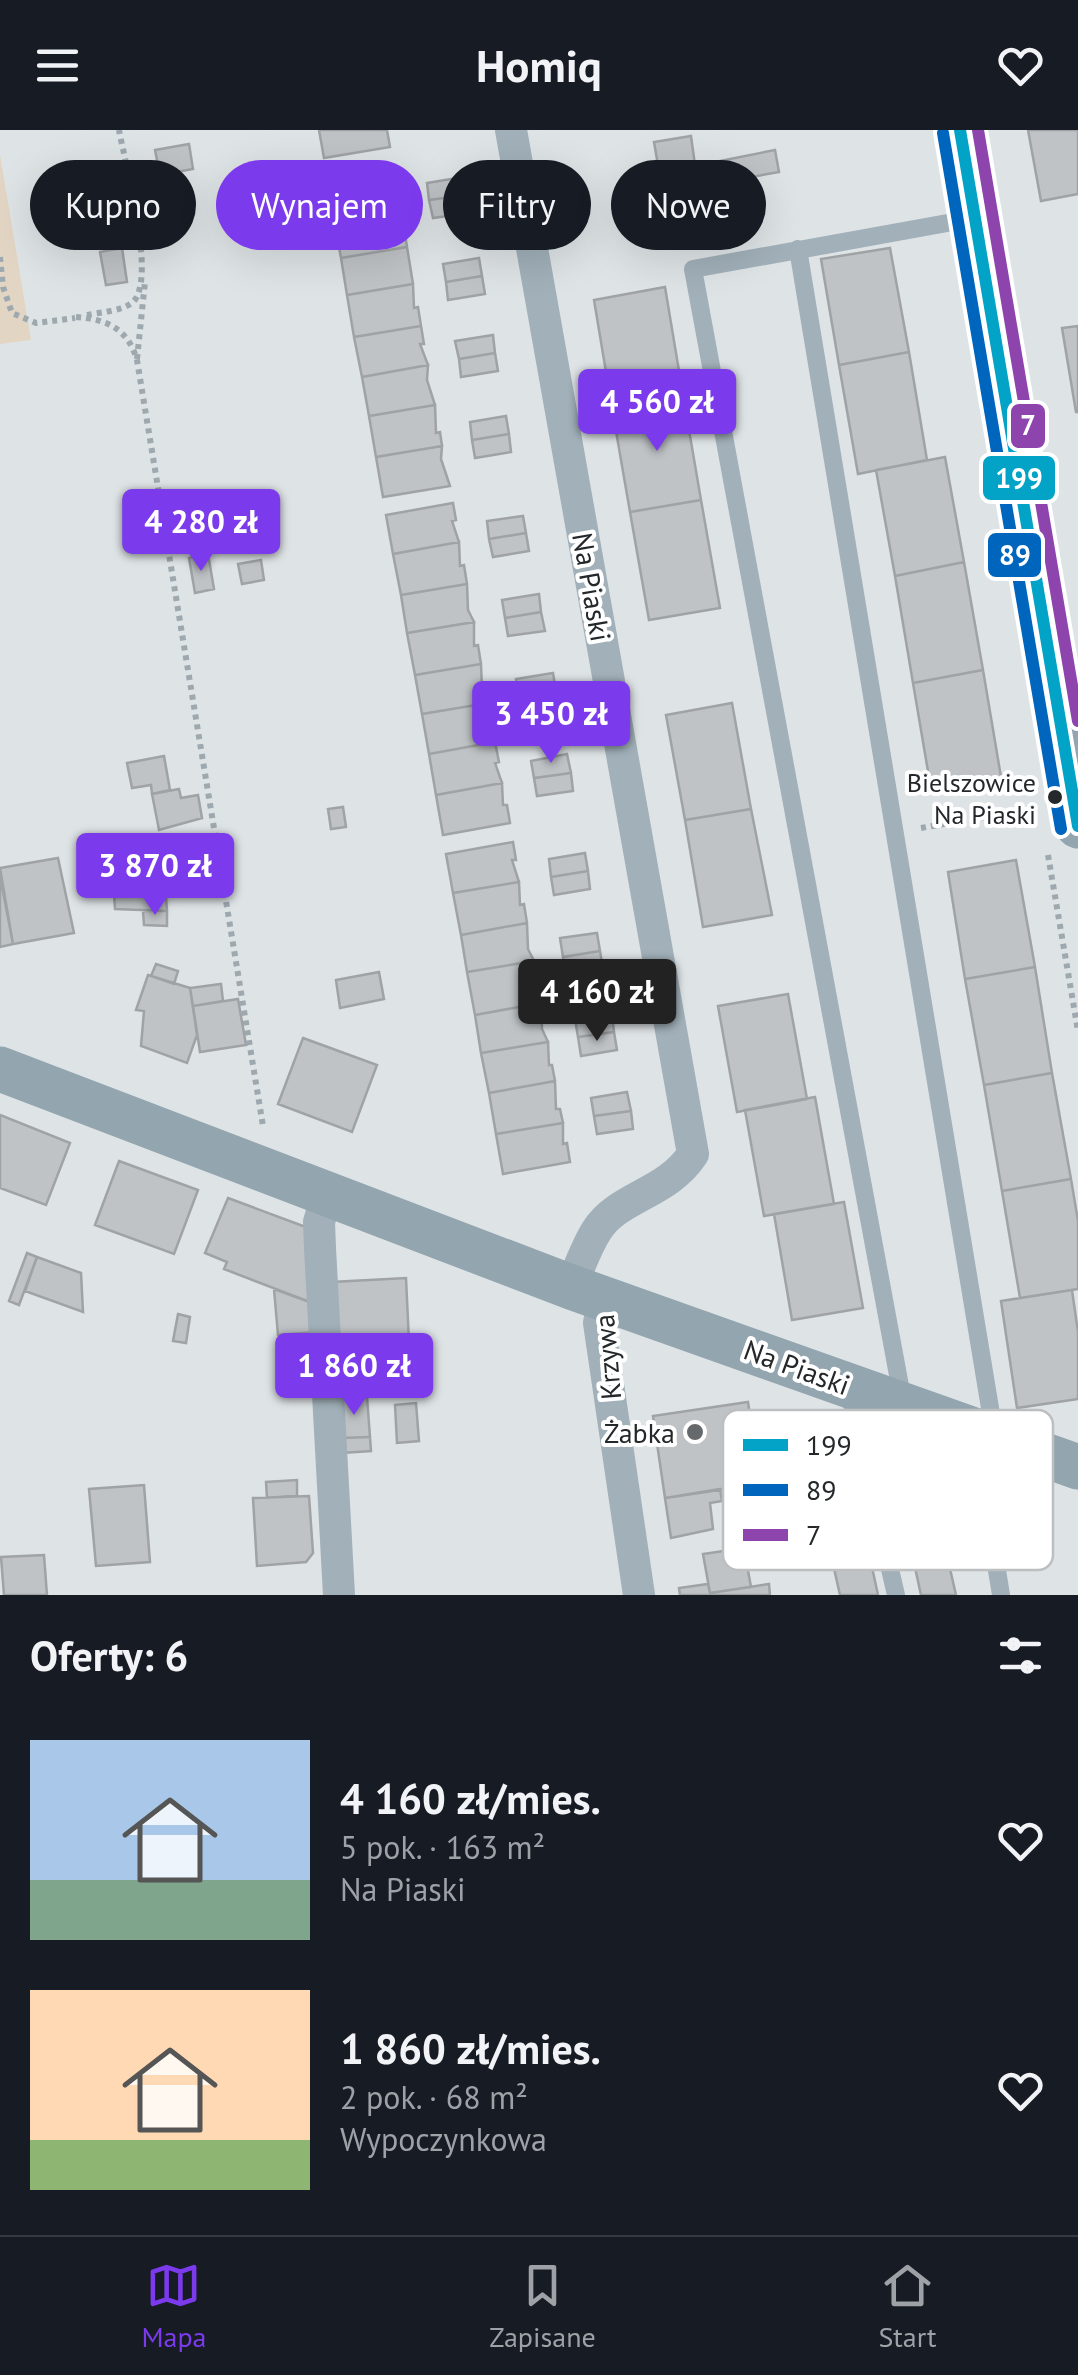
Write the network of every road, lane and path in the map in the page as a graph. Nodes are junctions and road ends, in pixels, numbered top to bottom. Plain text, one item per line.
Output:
1 (119, 130) edge
2 (511, 130) edge
3 (960, 130) edge
4 (975, 218) junction
5 (798, 249) junction
6 (0, 257) edge
7 (144, 273) junction
8 (76, 318) junction
9 (137, 360) junction
10 (1059, 817) edge
11 (895, 833) junction
12 (0, 1069) edge
13 (256, 1168) junction
14 (327, 1196) junction
15 (588, 1292) junction
16 (848, 1385) junction
17 (904, 1405) junction
18 (854, 1410) edge
19 (918, 1410) edge
20 (1000, 1410) edge
21 (1053, 1458) edge
22 (1078, 1467) edge
23 (890, 1570) edge
24 (997, 1570) edge
25 (339, 1595) edge
26 (639, 1595) edge
27 (896, 1595) edge
28 (1001, 1595) edge

1 - 7 path
2 - 15 street, Na Piaski
3 - 4 street
4 - 5 lane
4 - 10 street
5 - 11 lane
5 - 17 lane
6 - 8 path
7 - 8 path
7 - 9 path
8 - 9 path
9 - 13 path
10 - 11 path
11 - 20 lane
12 - 13 street, Na Piaski
13 - 14 street, Na Piaski
14 - 15 street, Na Piaski
14 - 25 street
15 - 16 street, Na Piaski
15 - 26 street, Krzywa
16 - 17 street, Na Piaski
16 - 18 lane
17 - 19 street, Na Piaski
21 - 22 street, Na Piaski
23 - 27 lane
24 - 28 lane

